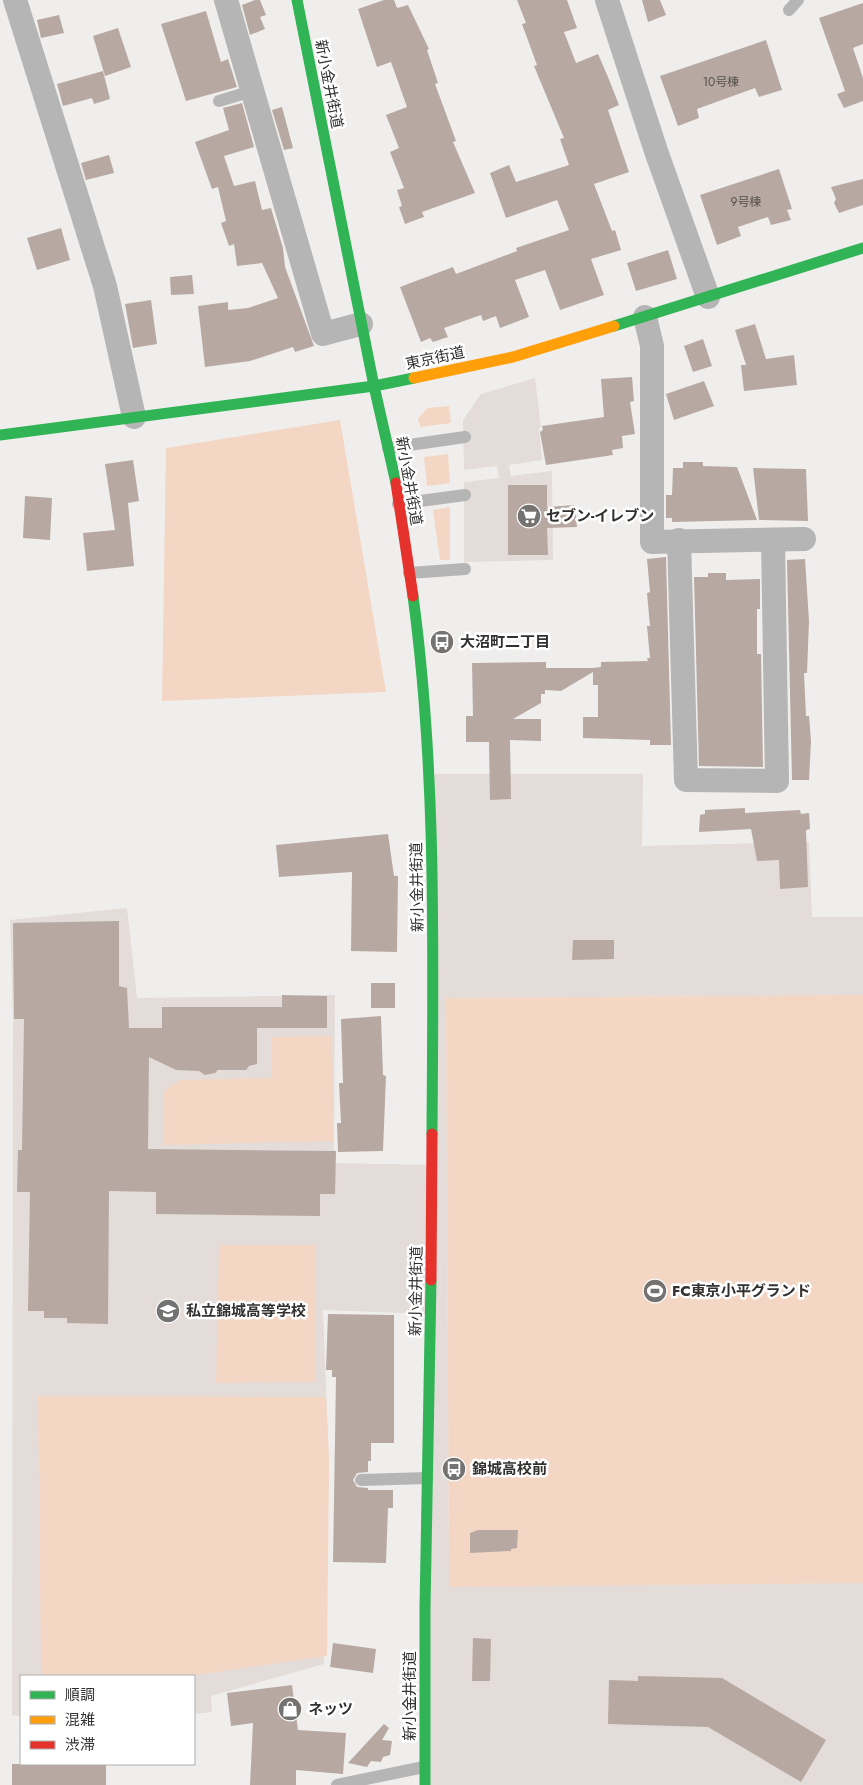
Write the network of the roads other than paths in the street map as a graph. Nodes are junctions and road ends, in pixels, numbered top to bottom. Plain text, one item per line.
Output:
1 (15, 0) edge
2 (226, 0) edge
3 (297, 0) edge
4 (607, 0) edge
5 (798, 0) edge
6 (789, 10) dead end
7 (252, 91) junction
8 (219, 101) dead end
9 (863, 248) edge
10 (708, 297) junction
11 (645, 317) junction
12 (361, 324) junction
13 (374, 386) junction
14 (134, 417) junction
15 (0, 435) edge
16 (465, 437) dead end
17 (388, 448) junction
18 (465, 495) dead end
19 (398, 504) junction
20 (804, 539) dead end
21 (679, 540) junction
22 (773, 540) junction
23 (465, 569) dead end
24 (409, 573) junction
25 (427, 1478) junction
26 (361, 1480) dead end
27 (424, 1767) junction
28 (337, 1785) edge
29 (425, 1785) edge

1 - 14 street
2 - 7 street
3 - 12 main road, 新小金井街道
4 - 10 street
5 - 6 lane
7 - 8 lane
7 - 12 street
9 - 10 main road, 東京街道
10 - 11 main road, 東京街道
11 - 13 main road, 東京街道
11 - 21 street
12 - 13 main road, 新小金井街道
13 - 14 main road, 東京街道
13 - 17 main road, 新小金井街道
14 - 15 main road, 東京街道
16 - 17 lane
17 - 19 main road, 新小金井街道
18 - 19 lane
19 - 24 main road, 新小金井街道
20 - 22 street
21 - 22 street
21 - 22 street
23 - 24 lane
24 - 25 main road, 新小金井街道
25 - 26 lane
25 - 27 main road, 新小金井街道
27 - 28 lane
27 - 29 main road, 新小金井街道

